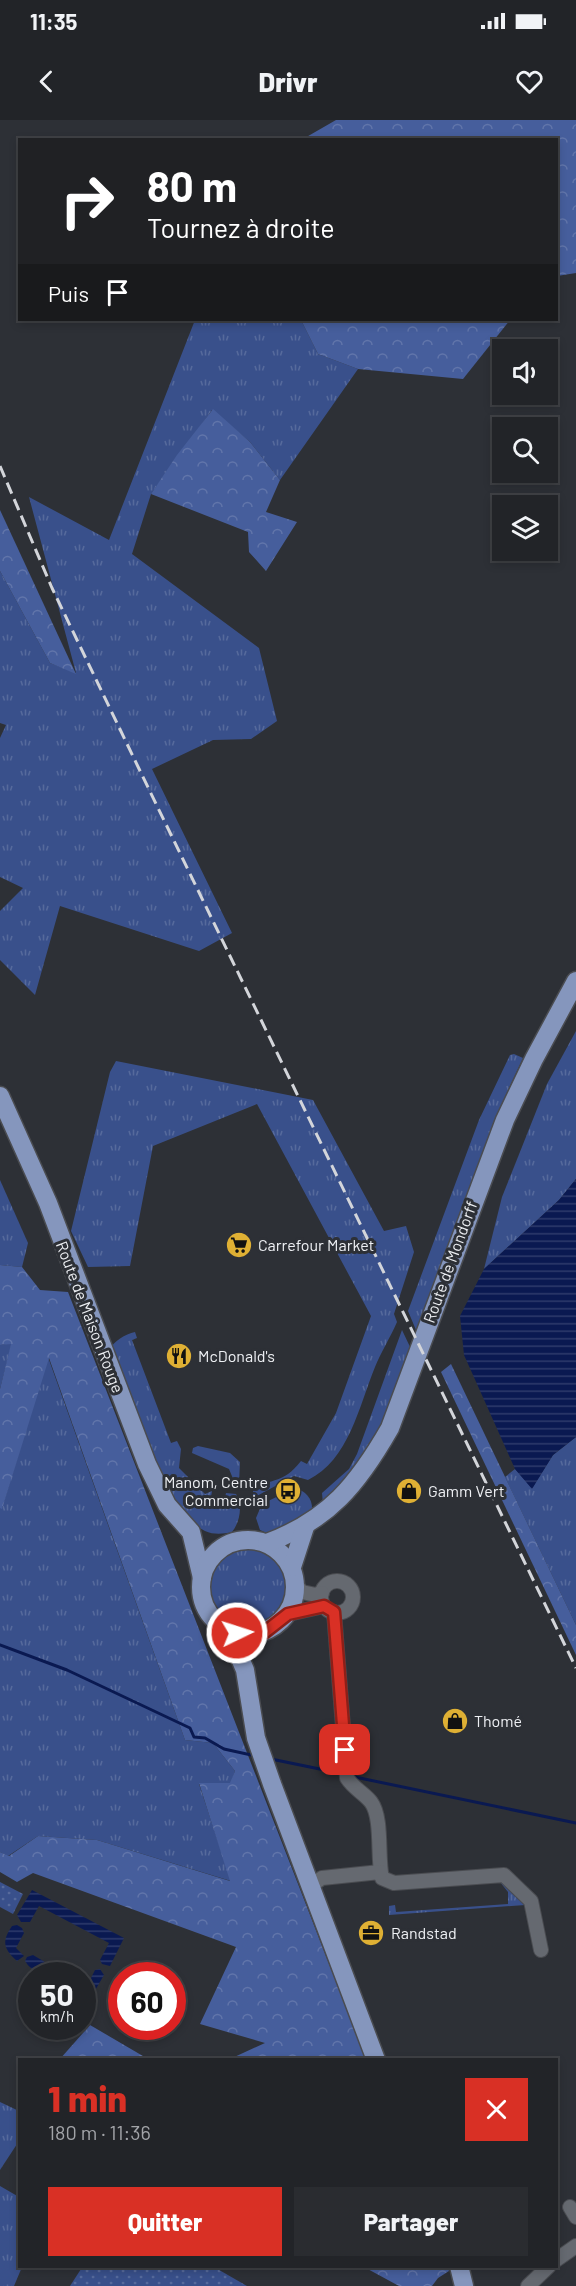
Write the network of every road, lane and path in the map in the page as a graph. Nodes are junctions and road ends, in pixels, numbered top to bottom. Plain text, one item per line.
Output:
1 (576, 981) edge
2 (0, 1096) edge
3 (305, 1527) junction
4 (191, 1532) junction
5 (267, 1543) junction
6 (224, 1546) junction
7 (292, 1566) junction
8 (202, 1578) junction
9 (296, 1585) junction
10 (327, 1604) junction
11 (288, 1614) junction
12 (228, 1630) junction
13 (255, 1634) junction
14 (245, 1670) junction
15 (382, 1875) junction
16 (310, 1886) junction
17 (541, 1950) dead end
18 (375, 2058) edge
19 (576, 2246) edge
20 (558, 2259) edge
21 (458, 2268) edge
22 (459, 2268) edge
23 (547, 2268) edge
24 (456, 2286) edge
25 (464, 2286) edge
26 (528, 2286) edge

1 - 3 main road, Route de Mondorff
2 - 4 main road, Route de Maison Rouge
3 - 5 main road, Route de Mondorff
3 - 7 main road
4 - 6 main road
4 - 8 main road
5 - 6 main road
5 - 7 main road
6 - 8 main road
7 - 9 main road
8 - 12 main road
9 - 10 street
9 - 11 main road
10 - 11 street
10 - 15 street
11 - 13 main road
12 - 13 main road
12 - 14 main road
13 - 14 main road
14 - 16 main road
15 - 16 street
15 - 17 street
16 - 18 main road
19 - 20 street
21 - 24 main road
22 - 25 main road
23 - 26 street

